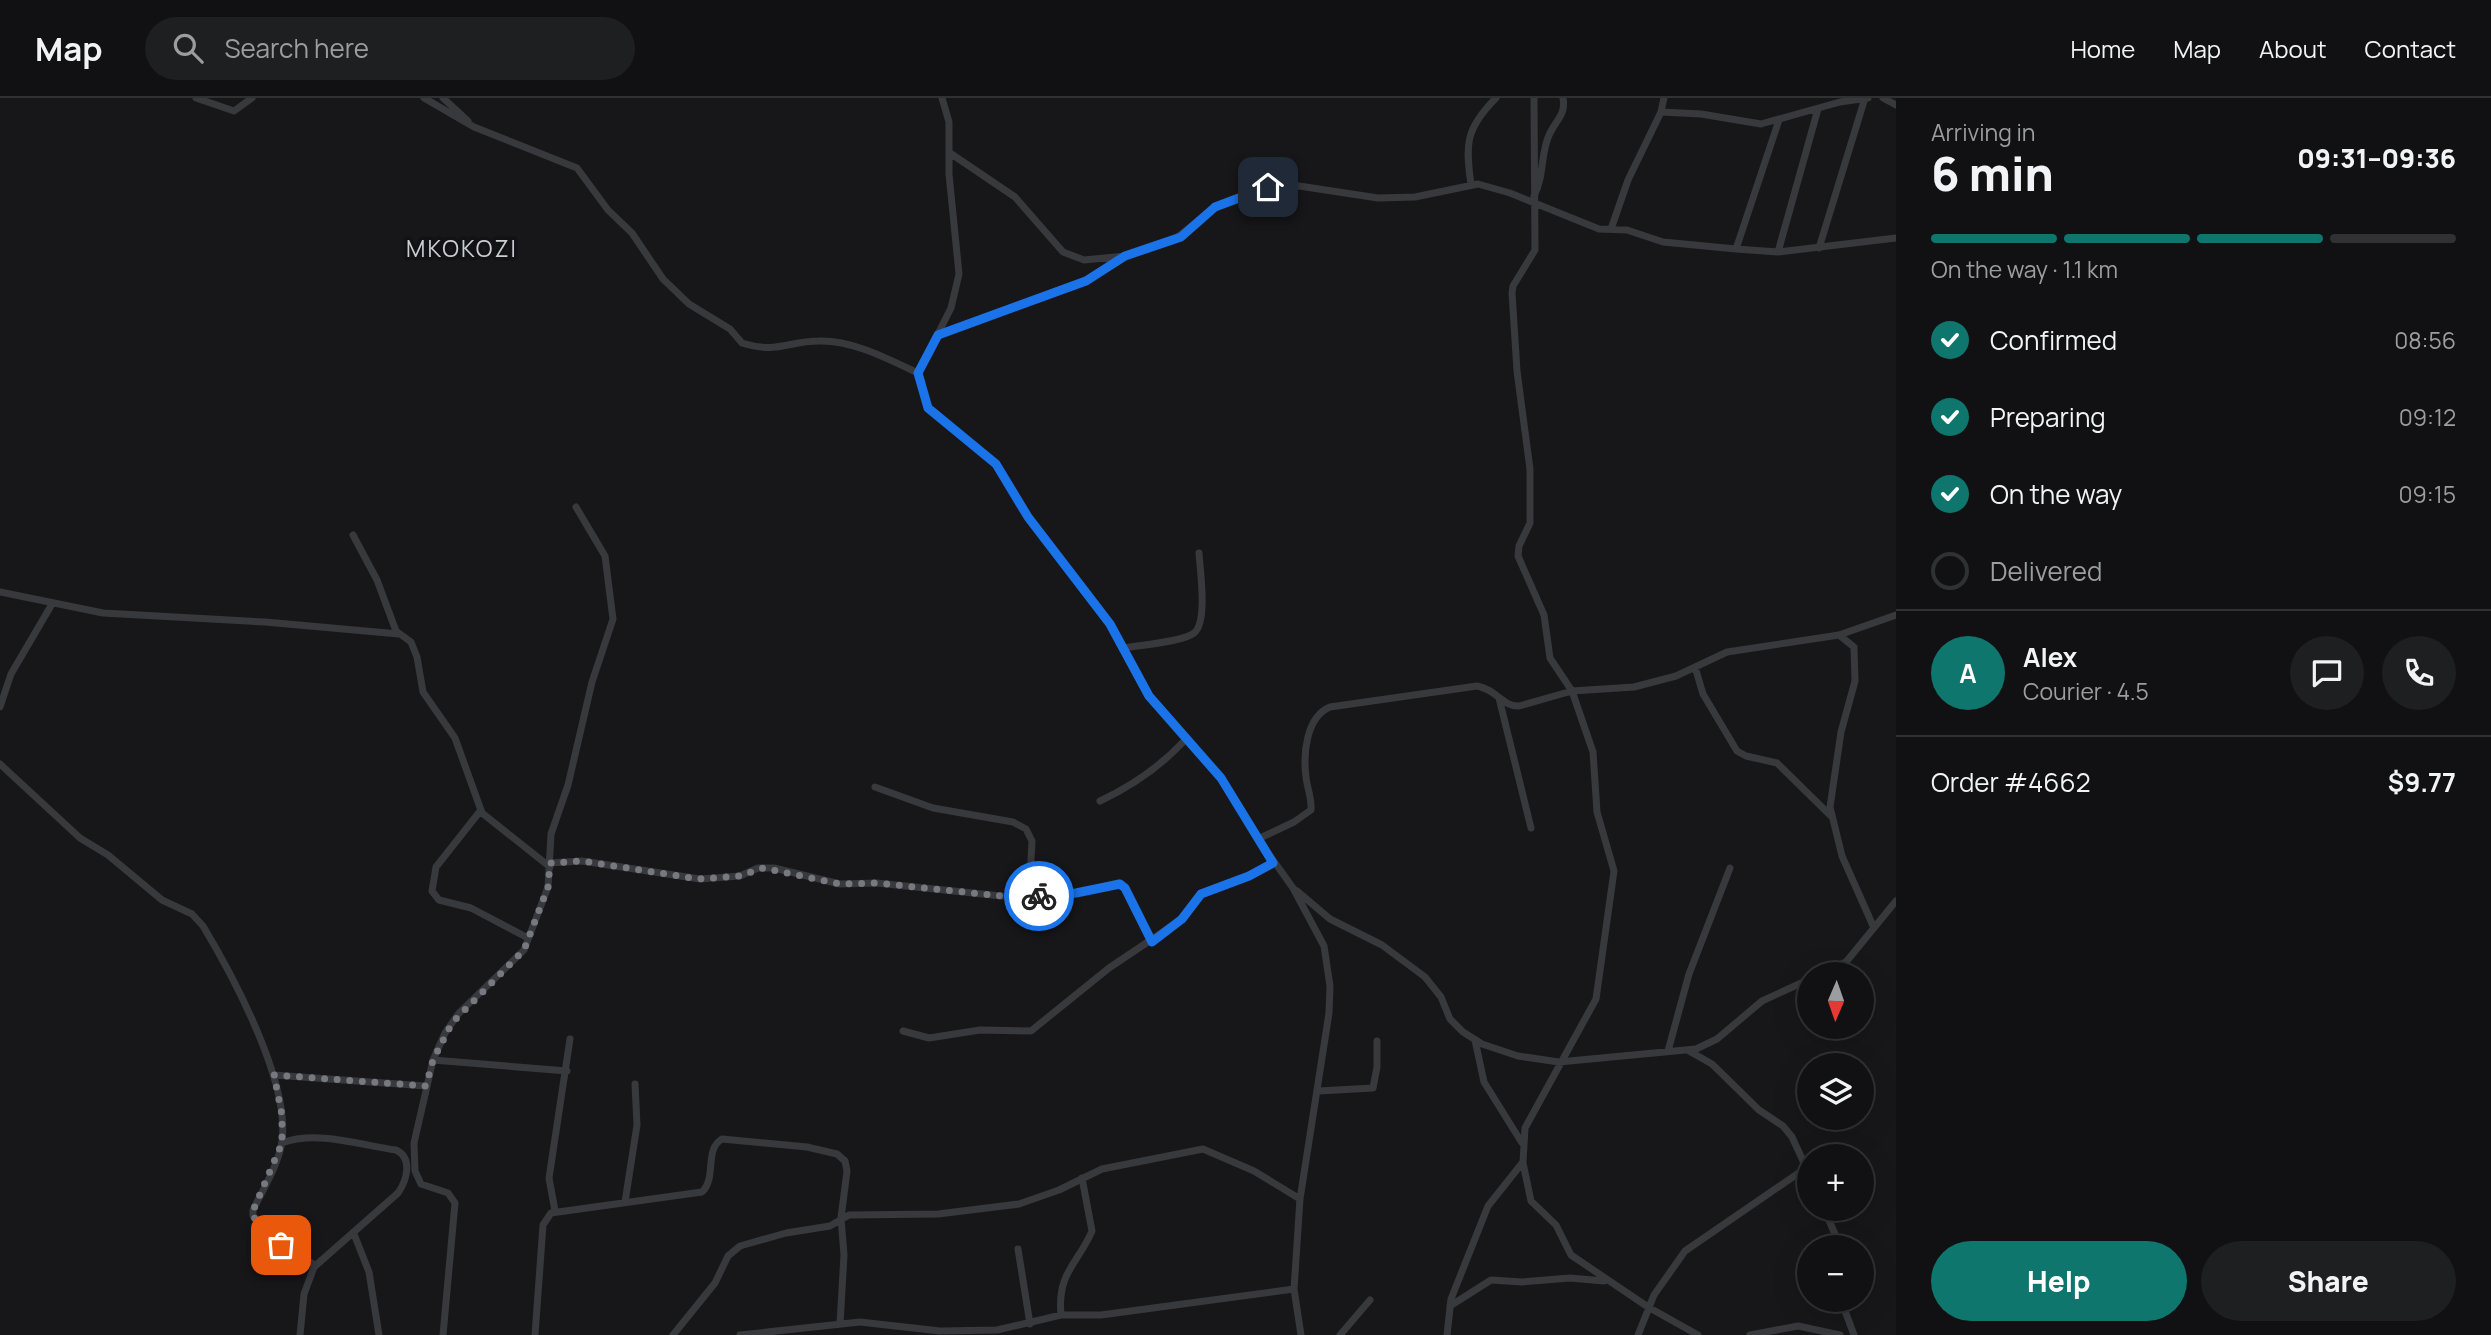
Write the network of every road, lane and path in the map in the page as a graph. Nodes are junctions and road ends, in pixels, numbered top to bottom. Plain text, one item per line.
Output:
1 (196, 98) edge
2 (253, 98) edge
3 (424, 98) edge
4 (443, 98) edge
5 (942, 98) edge
6 (1496, 98) edge
7 (1534, 98) edge
8 (1563, 98) edge
9 (1664, 98) edge
10 (1866, 98) edge
11 (1883, 98) edge
12 (1896, 105) edge
13 (1818, 109) junction
14 (1661, 112) junction
15 (1779, 120) junction
16 (474, 127) junction
17 (950, 153) junction
18 (1471, 184) junction
19 (1534, 200) junction
20 (1611, 229) junction
21 (1896, 238) edge
22 (1819, 248) junction
23 (1736, 249) junction
24 (1778, 251) junction
25 (1125, 256) junction
26 (938, 335) junction
27 (918, 373) junction
28 (576, 508) dead end
29 (353, 536) dead end
30 (1199, 553) dead end
31 (0, 592) edge
32 (52, 604) junction
33 (1896, 615) edge
34 (398, 634) junction
35 (1839, 635) junction
36 (1124, 648) junction
37 (1695, 667) junction
38 (1572, 691) junction
39 (1499, 697) junction
40 (0, 707) edge
41 (1185, 740) junction
42 (0, 764) edge
43 (875, 787) dead end
44 (1100, 801) dead end
45 (481, 810) junction
46 (1831, 816) junction
47 (1531, 828) dead end
48 (1258, 839) junction
49 (1273, 863) junction
50 (550, 865) junction
51 (1730, 867) dead end
52 (1293, 888) junction
53 (1030, 896) junction
54 (1896, 901) edge
55 (1874, 928) junction
56 (528, 938) junction
57 (1152, 942) junction
58 (1846, 962) edge
59 (1797, 985) edge
60 (903, 1031) dead end
61 (570, 1039) dead end
62 (1377, 1041) dead end
63 (1475, 1041) junction
64 (1668, 1051) junction
65 (1689, 1051) junction
66 (433, 1060) junction
67 (1559, 1062) junction
68 (567, 1071) junction
69 (274, 1075) junction
70 (635, 1084) dead end
71 (426, 1086) junction
72 (1319, 1091) junction
73 (282, 1143) junction
74 (1522, 1144) junction
75 (1797, 1148) edge
76 (1523, 1162) junction
77 (1797, 1174) edge
78 (1082, 1178) junction
79 (1300, 1199) junction
80 (625, 1202) junction
81 (555, 1211) junction
82 (841, 1218) junction
83 (354, 1234) junction
84 (1018, 1249) dead end
85 (315, 1265) junction
86 (1609, 1282) junction
87 (1294, 1289) junction
88 (1370, 1300) dead end
89 (1450, 1306) junction
90 (1648, 1307) junction
91 (1845, 1312) edge
92 (1061, 1315) junction
93 (840, 1324) junction
94 (1030, 1324) junction
95 (997, 1330) junction
96 (300, 1335) edge
97 (379, 1335) edge
98 (443, 1335) edge
99 (534, 1335) edge
100 (673, 1335) edge
101 (740, 1335) edge
102 (985, 1335) edge
103 (1301, 1335) edge
104 (1340, 1335) edge
105 (1447, 1335) edge
106 (1638, 1335) edge
107 (1698, 1335) edge
108 (1749, 1335) edge
109 (1840, 1335) edge
110 (1854, 1335) edge

1 - 2 street
3 - 16 street
4 - 16 street
5 - 17 street
6 - 18 street
7 - 19 street
8 - 19 street
9 - 14 street
10 - 13 street
10 - 22 street
11 - 12 street
13 - 15 street
13 - 24 street
14 - 15 street
14 - 20 street
15 - 23 street
16 - 27 street
17 - 25 street
17 - 26 street
18 - 19 street
18 - 25 street
19 - 20 street
19 - 38 street
20 - 23 street
21 - 22 street
22 - 24 street
23 - 24 street
25 - 26 street
26 - 27 street
27 - 36 street
28 - 50 street
29 - 34 street
30 - 36 street
31 - 32 street
32 - 34 street
32 - 40 street
33 - 35 street
34 - 45 street
35 - 37 street
35 - 46 street
36 - 41 street
37 - 38 street
37 - 46 street
38 - 39 street
38 - 67 street
39 - 47 street
39 - 48 street
41 - 44 street
41 - 48 street
42 - 69 street
43 - 53 street
45 - 50 street
45 - 56 street
46 - 55 street
48 - 49 street
49 - 52 street
49 - 57 street
50 - 53 street
50 - 56 street
51 - 64 street
52 - 63 street
52 - 72 street
53 - 57 street
54 - 55 street
55 - 58 street
56 - 66 street
57 - 60 street
59 - 65 street
61 - 68 street
62 - 72 street
63 - 67 street
63 - 74 street
64 - 65 street
64 - 67 street
65 - 75 street
66 - 68 street
66 - 71 street
67 - 74 street
68 - 81 street
69 - 71 street
69 - 73 street
70 - 80 street
71 - 98 street
72 - 79 street
73 - 83 street
73 - 85 street
74 - 76 street
76 - 86 street
76 - 89 street
77 - 90 street
78 - 79 street
78 - 82 street
78 - 92 street
79 - 87 street
80 - 81 street
80 - 82 street
81 - 99 street
82 - 93 street
82 - 100 street
83 - 85 street
83 - 97 street
84 - 94 street
85 - 96 street
86 - 89 street
86 - 90 street
87 - 92 street
87 - 103 street
88 - 104 street
89 - 105 street
90 - 106 street
90 - 107 street
91 - 110 street
92 - 94 street
93 - 95 street
93 - 101 street
94 - 95 street
95 - 102 street
108 - 109 street

